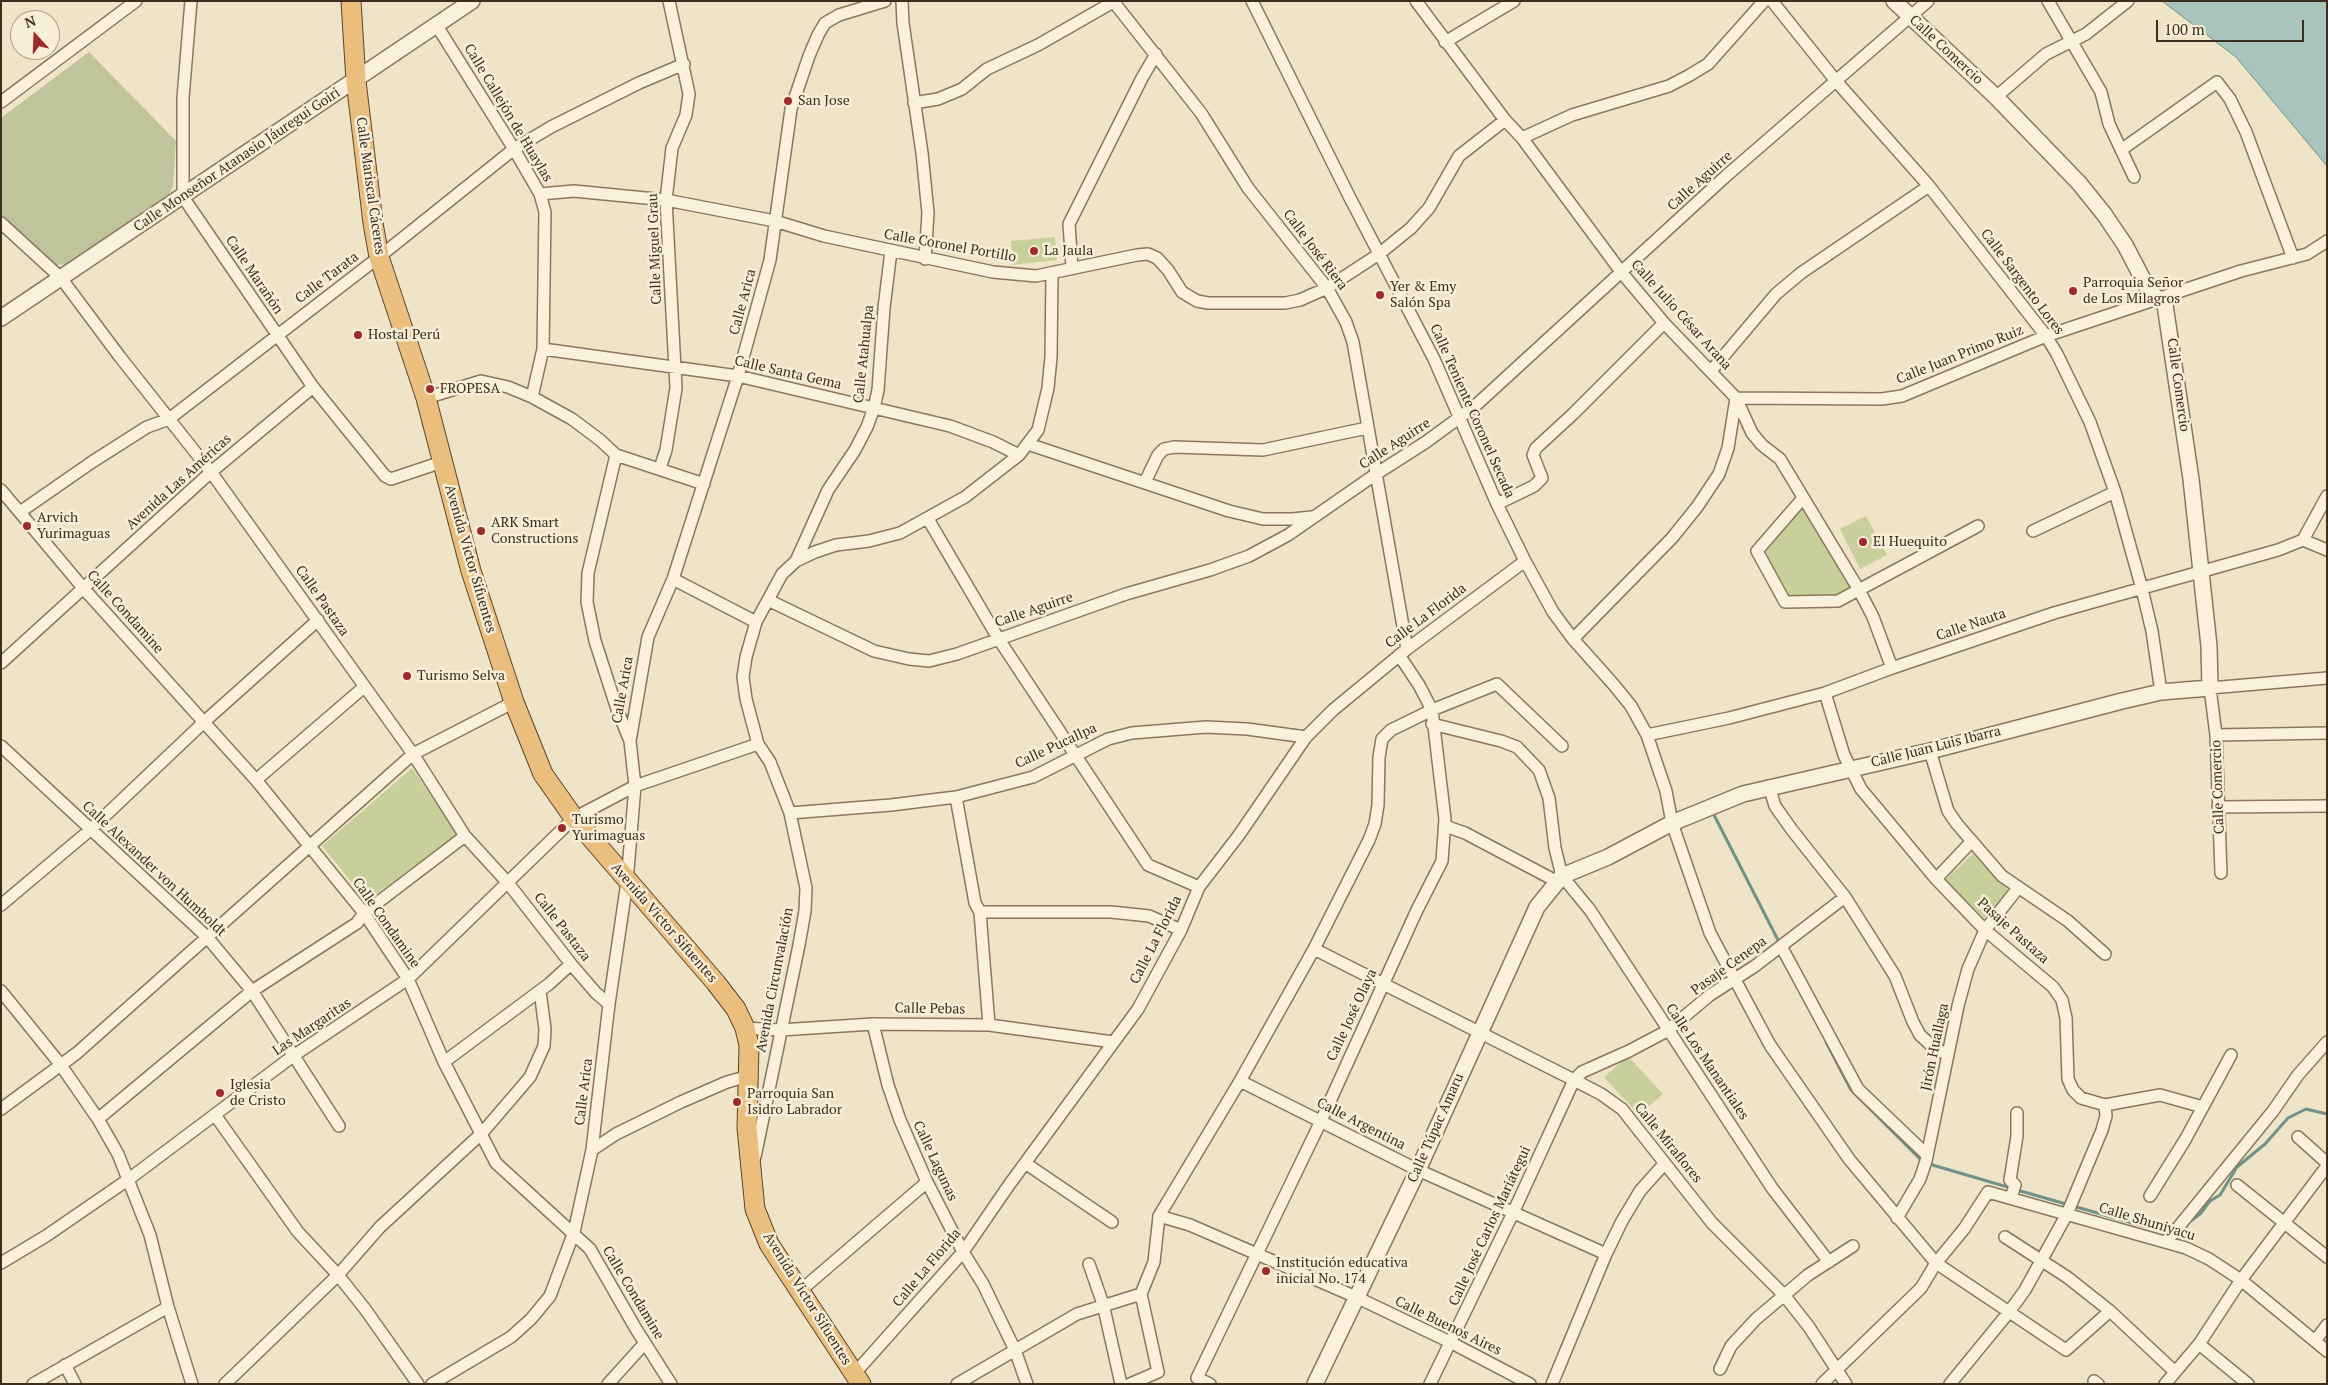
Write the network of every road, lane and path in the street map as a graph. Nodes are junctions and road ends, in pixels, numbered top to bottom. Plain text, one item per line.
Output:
1 (136, 1) edge
2 (191, 1) edge
3 (351, 1) edge
4 (472, 1) edge
5 (669, 1) edge
6 (885, 1) edge
7 (902, 1) edge
8 (1114, 1) edge
9 (1252, 1) edge
10 (1416, 1) edge
11 (1513, 1) edge
12 (1764, 1) edge
13 (1772, 1) edge
14 (1894, 1) edge
15 (1928, 1) edge
16 (2048, 1) edge
17 (2128, 1) edge
18 (1911, 17) junction
19 (437, 26) junction
20 (1446, 42) junction
21 (2072, 42) junction
22 (1156, 54) junction
23 (684, 64) junction
24 (356, 81) junction
25 (1836, 81) junction
26 (1996, 98) junction
27 (1, 102) edge
28 (914, 103) junction
29 (1505, 120) junction
30 (1522, 138) junction
31 (514, 149) junction
32 (2121, 150) junction
33 (2134, 177) dead end
34 (1929, 186) junction
35 (540, 194) junction
36 (183, 196) junction
37 (666, 200) junction
38 (775, 221) junction
39 (1, 223) edge
40 (2327, 241) edge
41 (891, 251) junction
42 (1379, 254) junction
43 (379, 257) junction
44 (2293, 258) junction
45 (925, 259) junction
46 (1072, 267) junction
47 (1052, 273) junction
48 (1622, 273) junction
49 (61, 278) junction
50 (1327, 288) junction
51 (2157, 298) junction
52 (1, 318) edge
53 (1664, 323) junction
54 (276, 336) junction
55 (2046, 336) junction
56 (543, 349) junction
57 (674, 366) junction
58 (1711, 371) junction
59 (738, 376) junction
60 (313, 387) junction
61 (532, 397) junction
62 (426, 398) junction
63 (1736, 398) junction
64 (874, 408) junction
65 (169, 418) junction
66 (1458, 419) junction
67 (1367, 428) junction
68 (1028, 444) junction
69 (616, 455) junction
70 (1019, 455) junction
71 (442, 462) junction
72 (660, 468) junction
73 (211, 472) junction
74 (1376, 474) junction
75 (1145, 482) junction
76 (704, 484) junction
77 (1, 490) edge
78 (2115, 492) junction
79 (2327, 496) edge
80 (1803, 498) junction
81 (1497, 504) junction
82 (20, 512) junction
83 (1314, 517) junction
84 (928, 519) junction
85 (1978, 526) dead end
86 (2033, 531) dead end
87 (2303, 540) junction
88 (2327, 550) edge
89 (796, 561) junction
90 (1525, 561) junction
91 (2200, 572) junction
92 (673, 579) junction
93 (84, 589) junction
94 (2142, 589) junction
95 (1859, 590) junction
96 (768, 600) junction
97 (318, 620) junction
98 (756, 622) junction
99 (998, 638) junction
100 (1574, 639) junction
101 (1403, 652) junction
102 (1, 663) edge
103 (1892, 668) junction
104 (2327, 678) edge
105 (364, 686) junction
106 (2210, 688) junction
107 (2160, 692) junction
108 (1824, 693) junction
109 (514, 702) junction
110 (1432, 710) junction
111 (204, 722) junction
112 (1432, 724) junction
113 (2327, 733) edge
114 (2216, 734) junction
115 (1647, 735) junction
116 (1306, 737) junction
117 (630, 741) junction
118 (758, 744) junction
119 (1, 746) edge
120 (1562, 746) dead end
121 (1930, 751) junction
122 (413, 754) junction
123 (1073, 755) junction
124 (1850, 768) junction
125 (256, 780) junction
126 (635, 786) junction
127 (1769, 786) junction
128 (956, 797) junction
129 (2327, 806) edge
130 (2218, 807) junction
131 (790, 813) junction
132 (574, 818) junction
133 (1672, 823) junction
134 (1445, 826) junction
135 (90, 830) junction
136 (465, 836) junction
137 (1972, 841) junction
138 (310, 847) junction
139 (2221, 873) dead end
140 (1559, 878) junction
141 (1936, 879) junction
142 (627, 882) junction
143 (508, 883) junction
144 (1199, 887) junction
145 (2018, 888) junction
146 (1844, 897) junction
147 (1, 905) edge
148 (980, 912) junction
149 (364, 913) junction
150 (1181, 930) junction
151 (1985, 930) junction
152 (207, 937) junction
153 (1781, 946) junction
154 (1314, 949) junction
155 (2105, 954) dead end
156 (571, 964) junction
157 (1734, 978) junction
158 (408, 979) junction
159 (1384, 982) junction
160 (252, 991) junction
161 (540, 991) junction
162 (1, 992) edge
163 (609, 1004) junction
164 (873, 1024) junction
165 (989, 1025) junction
166 (745, 1028) junction
167 (780, 1030) junction
168 (1668, 1031) junction
169 (1479, 1033) junction
170 (1114, 1042) junction
171 (2327, 1042) edge
172 (1948, 1055) junction
173 (2231, 1055) dead end
174 (293, 1056) junction
175 (444, 1062) junction
176 (60, 1064) junction
177 (749, 1076) junction
178 (1574, 1080) junction
179 (1240, 1081) junction
180 (2105, 1105) junction
181 (2202, 1107) junction
182 (1, 1109) edge
183 (2017, 1113) dead end
184 (215, 1115) junction
185 (98, 1119) junction
186 (1321, 1120) junction
187 (339, 1126) dead end
188 (482, 1133) junction
189 (2298, 1137) dead end
190 (592, 1150) junction
191 (1926, 1160) junction
192 (1025, 1163) junction
193 (1665, 1163) junction
194 (2327, 1164) edge
195 (1418, 1170) junction
196 (129, 1179) junction
197 (751, 1180) junction
198 (927, 1182) junction
199 (2237, 1185) dead end
200 (2150, 1196) dead end
201 (2011, 1198) junction
202 (1514, 1213) junction
203 (2067, 1214) junction
204 (1159, 1216) junction
205 (1897, 1218) junction
206 (1112, 1222) dead end
207 (2285, 1223) junction
208 (574, 1232) junction
209 (2005, 1237) dead end
210 (2167, 1241) junction
211 (1852, 1246) dead end
212 (963, 1252) junction
213 (1256, 1253) junction
214 (1606, 1254) junction
215 (2327, 1257) edge
216 (2041, 1261) junction
217 (1829, 1262) junction
218 (1, 1263) edge
219 (1936, 1263) junction
220 (1089, 1264) dead end
221 (338, 1275) junction
222 (2240, 1280) junction
223 (800, 1291) junction
224 (1140, 1294) junction
225 (1784, 1294) junction
226 (1356, 1297) junction
227 (1103, 1304) junction
228 (168, 1307) junction
229 (2110, 1311) junction
230 (2010, 1312) junction
231 (2327, 1325) edge
232 (2315, 1341) junction
233 (1450, 1342) junction
234 (645, 1343) junction
235 (2199, 1344) junction
236 (1015, 1350) junction
237 (2327, 1352) edge
238 (65, 1365) junction
239 (1720, 1369) dead end
240 (1836, 1369) junction
241 (2174, 1371) junction
242 (858, 1379) edge
243 (33, 1384) edge
244 (75, 1384) edge
245 (192, 1384) edge
246 (225, 1384) edge
247 (418, 1384) edge
248 (432, 1384) edge
249 (608, 1384) edge
250 (671, 1384) edge
251 (957, 1384) edge
252 (1027, 1384) edge
253 (1121, 1384) edge
254 (1130, 1384) edge
255 (1210, 1384) edge
256 (1314, 1384) edge
257 (1430, 1384) edge
258 (1530, 1384) edge
259 (1552, 1384) edge
260 (1822, 1384) edge
261 (1846, 1384) edge
262 (1950, 1384) edge
263 (2165, 1384) edge
264 (2248, 1384) edge

1 - 27 street
2 - 36 street
3 - 24 highway, Calle Mariscal Cáceres
4 - 19 street, Calle Monseñor Atanasio Jáuregui Goiri
5 - 23 street, Calle Miguel Grau
6 - 38 street, Calle Arica
7 - 28 street
8 - 22 street, Calle José Riera
8 - 28 street
9 - 42 street, Calle Teniente Coronel Secada
10 - 20 street, Calle Julio César Arana
11 - 20 street
12 - 30 street
13 - 25 street, Calle Sargento Lores
14 - 18 street, Calle Comercio
15 - 18 street, Calle Aguirre
16 - 21 street
17 - 21 street
18 - 25 street, Calle Aguirre
18 - 26 street, Calle Comercio
19 - 24 street, Calle Monseñor Atanasio Jáuregui Goiri
19 - 31 street, Calle Callejón de Huaylas
20 - 29 street, Calle Julio César Arana
21 - 26 street
21 - 32 street
22 - 46 street
22 - 50 street, Calle José Riera
23 - 31 street, Calle Tarata
23 - 37 street, Calle Miguel Grau
24 - 36 street, Calle Monseñor Atanasio Jáuregui Goiri
24 - 43 highway, Calle Mariscal Cáceres
25 - 34 street, Calle Sargento Lores
25 - 48 street, Calle Aguirre
26 - 51 street, Calle Comercio
28 - 45 street
29 - 30 street, Calle Julio César Arana
29 - 42 street, Calle Coronel Portillo
30 - 48 street, Calle Julio César Arana
31 - 35 street, Calle Callejón de Huaylas
31 - 43 street, Calle Tarata
32 - 33 street
32 - 44 street
34 - 55 street, Calle Sargento Lores
34 - 58 street
35 - 37 street, Calle Coronel Portillo
35 - 56 street, Calle Callejón de Huaylas
36 - 49 street, Calle Monseñor Atanasio Jáuregui Goiri
36 - 54 street, Calle Marañón
37 - 38 street, Calle Coronel Portillo
37 - 57 street, Calle Miguel Grau
38 - 41 street, Calle Coronel Portillo
38 - 59 street, Calle Arica
39 - 49 street, Calle Pastaza
40 - 44 street, Calle Juan Primo Ruiz
41 - 45 street, Calle Coronel Portillo
41 - 64 street, Calle Atahualpa
42 - 50 street, Calle Coronel Portillo
42 - 66 street, Calle Teniente Coronel Secada
43 - 54 street, Calle Tarata
43 - 62 highway, Calle Mariscal Cáceres
44 - 51 street, Calle Juan Primo Ruiz
45 - 47 street, Calle Coronel Portillo
46 - 47 street, Calle Coronel Portillo
46 - 50 street, Calle Coronel Portillo
47 - 68 street, Avenida Circunvalación
48 - 53 street, Calle Julio César Arana
48 - 66 street, Calle Aguirre
49 - 52 street, Calle Monseñor Atanasio Jáuregui Goiri
49 - 65 street, Calle Pastaza
50 - 67 street, Calle José Riera
51 - 55 street, Calle Juan Primo Ruiz
51 - 91 street, Calle Comercio
53 - 58 street, Calle Julio César Arana
53 - 81 street
54 - 60 street, Calle Marañón
54 - 65 street, Calle Tarata
55 - 63 street, Calle Juan Primo Ruiz
55 - 78 street, Calle Sargento Lores
56 - 57 street, Calle Santa Gema
56 - 61 street, Calle Callejón de Huaylas
57 - 59 street, Calle Santa Gema
57 - 72 street, Calle Miguel Grau
58 - 63 street, Calle Julio César Arana
59 - 64 street, Calle Santa Gema
59 - 76 street, Calle Arica
60 - 71 street, Calle Marañón
60 - 73 street, Avenida Las Américas
61 - 62 street
61 - 69 street
62 - 71 highway, Calle Mariscal Cáceres
63 - 80 street, Calle Julio César Arana
63 - 100 street
64 - 70 street, Calle Santa Gema
64 - 89 street, Calle Atahualpa
65 - 73 street, Calle Pastaza
65 - 82 street, Calle Tarata
66 - 74 street, Calle Aguirre
66 - 81 street, Calle Teniente Coronel Secada
67 - 74 street, Calle José Riera
67 - 75 street
68 - 70 street, Avenida Circunvalación
68 - 75 street
69 - 72 street
69 - 117 street
70 - 84 street, Avenida Circunvalación
71 - 109 highway, Avenida Victor Sifuentes
72 - 76 street
73 - 93 street, Avenida Las Américas
73 - 97 street, Calle Pastaza
74 - 83 street, Calle Aguirre
74 - 101 street, Calle José Riera
75 - 83 street
76 - 92 street, Calle Arica
77 - 82 street, Calle Condamine
78 - 86 street
78 - 94 street, Calle Sargento Lores
79 - 87 street
80 - 95 street, Calle Julio César Arana
80 - 95 street
81 - 90 street, Calle Teniente Coronel Secada
82 - 93 street, Calle Condamine
83 - 99 street, Calle Aguirre
84 - 89 street, Avenida Circunvalación
84 - 99 street
85 - 95 street
87 - 88 street
87 - 91 street, Calle Nauta
89 - 96 street, Avenida Circunvalación
90 - 100 street, Calle Teniente Coronel Secada
90 - 101 street, Calle La Florida
91 - 94 street, Calle Nauta
91 - 106 street, Calle Comercio
92 - 98 street
92 - 117 street, Calle Arica
93 - 102 street, Avenida Las Américas
93 - 111 street, Calle Condamine
94 - 103 street, Calle Nauta
94 - 107 street, Calle Sargento Lores
95 - 103 street, Calle Julio César Arana
96 - 98 street, Avenida Circunvalación
96 - 99 street, Calle Aguirre
97 - 105 street, Calle Pastaza
97 - 111 street
98 - 118 street, Avenida Circunvalación
99 - 123 street
100 - 115 street, Calle Teniente Coronel Secada
101 - 110 street, Calle José Olaya
101 - 116 street, Calle La Florida
103 - 108 street, Calle Nauta
104 - 106 street, Calle Juan Luis Ibarra
105 - 122 street, Calle Pastaza
105 - 125 street
106 - 107 street, Calle Juan Luis Ibarra
106 - 114 street, Calle Comercio
107 - 121 street, Calle Juan Luis Ibarra
108 - 115 street, Calle Nauta
108 - 124 street, Pasaje Pastaza
109 - 122 street
109 - 132 highway, Avenida Victor Sifuentes
110 - 112 street, Calle José Olaya
110 - 120 street
110 - 154 street
111 - 125 street, Calle Condamine
111 - 135 street
112 - 134 street, Calle José Olaya
112 - 140 street
113 - 114 street
114 - 130 street, Calle Comercio
115 - 133 street, Calle Teniente Coronel Secada
116 - 123 street, Calle Pucallpa
116 - 144 street, Calle La Florida
117 - 126 street, Calle Arica
118 - 126 street, Las Margaritas
118 - 131 street, Avenida Circunvalación
119 - 135 street, Calle Alexander von Humboldt
121 - 124 street, Calle Juan Luis Ibarra
121 - 137 street
122 - 136 street, Calle Pastaza
122 - 138 street
123 - 128 street, Calle Pucallpa
123 - 144 street
124 - 127 street, Calle Juan Luis Ibarra
124 - 141 street, Pasaje Pastaza
125 - 138 street, Calle Condamine
126 - 132 street, Las Margaritas
126 - 142 street, Calle Arica
127 - 133 street, Calle Juan Luis Ibarra
127 - 146 street
128 - 131 street, Calle Pucallpa
128 - 148 street
129 - 130 street
130 - 139 street, Calle Comercio
131 - 167 street, Avenida Circunvalación
132 - 142 highway, Avenida Victor Sifuentes
132 - 143 street, Las Margaritas
133 - 140 street, Calle Juan Luis Ibarra
133 - 157 street, Calle Teniente Coronel Secada
134 - 140 street
134 - 159 street, Calle José Olaya
135 - 147 street
135 - 152 street, Calle Alexander von Humboldt
136 - 143 street, Calle Pastaza
136 - 149 street
137 - 141 street
137 - 145 street
138 - 149 street, Calle Condamine
138 - 152 street
140 - 168 street, Calle Los Manantiales
140 - 169 street, Calle Túpac Amaru
141 - 151 street, Pasaje Pastaza
142 - 163 street, Calle Arica
142 - 166 highway, Avenida Victor Sifuentes
143 - 156 street, Calle Pastaza
143 - 158 street, Las Margaritas
144 - 150 street, Calle La Florida
145 - 151 street, Jirón Huallaga
145 - 155 street
146 - 153 street, Pasaje Cenepa
146 - 172 street
148 - 150 street
148 - 165 street
149 - 158 street, Calle Condamine
149 - 160 street
150 - 170 street, Calle La Florida
151 - 172 street, Jirón Huallaga
151 - 180 street, Pasaje Pastaza
152 - 160 street, Calle Alexander von Humboldt
152 - 176 street
153 - 157 street, Pasaje Cenepa
153 - 191 street
154 - 159 street, Calle Miraflores
154 - 179 street
156 - 161 street
156 - 163 street, Calle Pastaza
157 - 168 street, Pasaje Cenepa
157 - 205 street, Calle Teniente Coronel Secada
158 - 174 street, Las Margaritas
158 - 175 street, Calle Condamine
159 - 169 street, Calle Miraflores
159 - 186 street, Calle José Olaya
160 - 174 street, Calle Alexander von Humboldt
160 - 185 street
161 - 175 street
161 - 188 street
162 - 176 street
163 - 190 street, Calle Arica
164 - 165 street, Calle Pebas
164 - 167 street, Calle Pebas
164 - 198 street, Calle Lagunas
165 - 170 street, Calle Pebas
166 - 167 street, Calle Pebas
166 - 177 highway, Avenida Victor Sifuentes
167 - 197 street, Avenida Circunvalación
168 - 178 street, Pasaje Cenepa
168 - 217 street, Calle Los Manantiales
169 - 178 street, Calle Miraflores
169 - 195 street, Calle Túpac Amaru
170 - 192 street, Calle La Florida
171 - 210 street
172 - 191 street, Jirón Huallaga
173 - 181 street
174 - 184 street, Las Margaritas
174 - 187 street, Calle Alexander von Humboldt
175 - 188 street, Calle Condamine
176 - 182 street
176 - 185 street
177 - 190 street
177 - 197 highway, Avenida Victor Sifuentes
178 - 193 street, Calle Miraflores
178 - 202 street, Calle José Carlos Mariátegui
179 - 186 street, Calle Argentina
179 - 204 street
180 - 181 street, Pasaje Pastaza
180 - 203 street
181 - 200 street
183 - 201 street
184 - 196 street, Las Margaritas
184 - 221 street
185 - 196 street
186 - 195 street, Calle Argentina
186 - 213 street, Calle José Olaya
188 - 208 street, Calle Condamine
188 - 221 street
189 - 194 street
190 - 208 street, Calle Arica
191 - 205 street, Jirón Huallaga
192 - 206 street
192 - 212 street, Calle La Florida
193 - 214 street
193 - 225 street, Calle Miraflores
194 - 207 street
195 - 202 street, Calle Argentina
195 - 226 street, Calle Túpac Amaru
196 - 218 street, Las Margaritas
196 - 228 street
197 - 223 highway, Avenida Victor Sifuentes
198 - 212 street, Calle Lagunas
198 - 223 street
199 - 207 street
201 - 203 street, Calle Shuniyacu
201 - 219 street, Calle Shuniyacu
202 - 214 street, Calle Argentina
202 - 233 street, Calle José Carlos Mariátegui
203 - 210 street, Calle Shuniyacu
203 - 216 street
204 - 213 street, Calle Buenos Aires
204 - 224 street
205 - 219 street, Calle Teniente Coronel Secada
207 - 215 street
207 - 222 street
208 - 234 street, Calle Condamine
208 - 248 street, Calle Arica
209 - 216 street
210 - 222 street, Calle Shuniyacu
211 - 217 street
212 - 236 street, Calle Lagunas
212 - 242 street, Calle La Florida
213 - 226 street, Calle Buenos Aires
213 - 255 street, Calle José Olaya
214 - 259 street
216 - 229 street
216 - 230 street
217 - 225 street
219 - 230 street, Calle Teniente Coronel Secada
219 - 240 street
220 - 227 street
221 - 246 street
221 - 247 street
222 - 232 street, Calle Shuniyacu
222 - 235 street
223 - 242 highway, Avenida Victor Sifuentes
224 - 227 street
224 - 254 street
225 - 239 street
225 - 240 street, Calle Miraflores
226 - 233 street, Calle Buenos Aires
226 - 256 street, Calle Túpac Amaru
227 - 236 street
227 - 253 street
228 - 238 street
228 - 245 street
229 - 230 street, Calle Teniente Coronel Secada
229 - 241 street
230 - 262 street
231 - 232 street
232 - 237 street, Calle Shuniyacu
233 - 257 street, Calle José Carlos Mariátegui
233 - 258 street, Calle Buenos Aires
234 - 249 street
234 - 250 street, Calle Condamine
235 - 241 street
235 - 264 street
236 - 251 street
236 - 252 street, Calle Lagunas
238 - 243 street
238 - 244 street
240 - 260 street
240 - 261 street, Calle Miraflores
241 - 263 street

